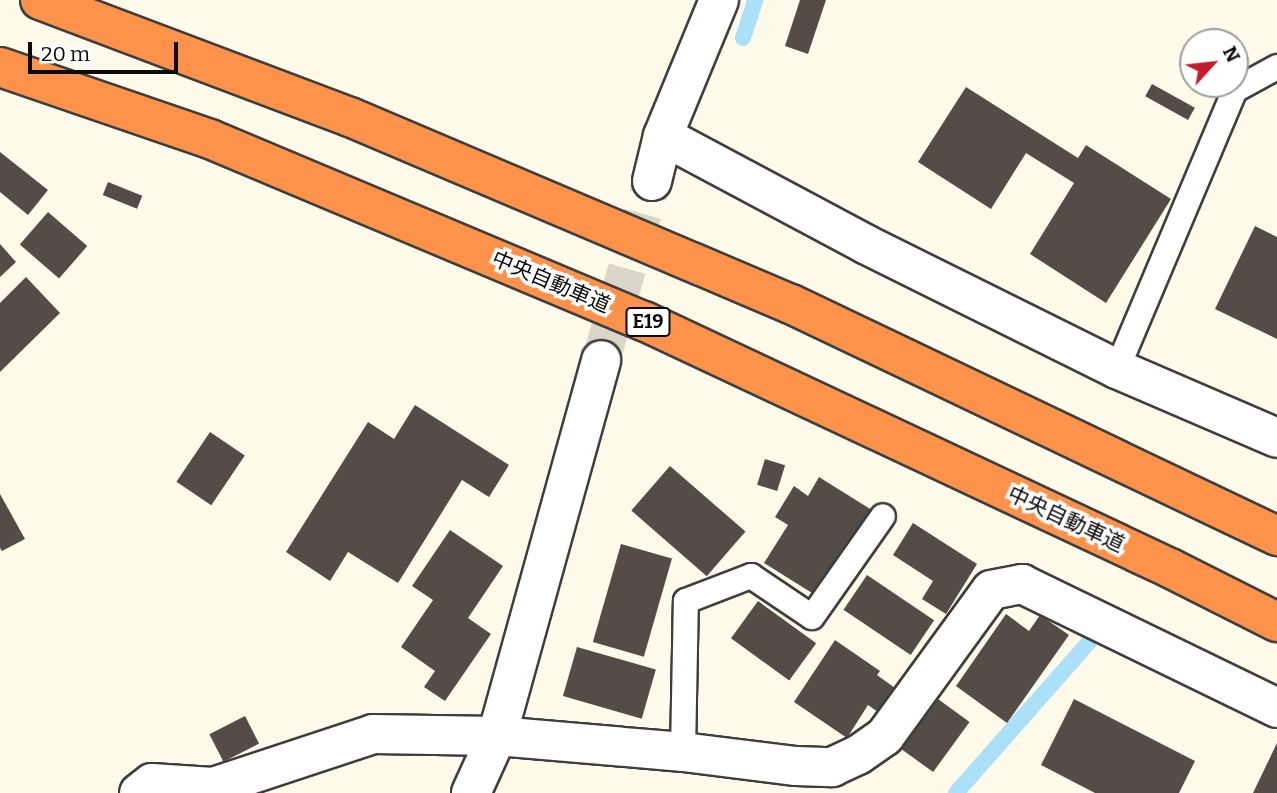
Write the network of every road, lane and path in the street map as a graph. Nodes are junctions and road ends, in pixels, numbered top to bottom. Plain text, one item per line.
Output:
1 (40, 0) edge
2 (719, 0) edge
3 (0, 67) edge
4 (1277, 67) edge
5 (663, 136) junction
6 (652, 181) tunnel mouth
7 (601, 360) tunnel mouth
8 (1116, 369) junction
9 (1277, 438) edge
10 (883, 516) dead end
11 (1277, 536) edge
12 (1277, 622) edge
13 (1277, 708) edge
14 (497, 736) junction
15 (683, 752) junction
16 (139, 793) edge
17 (471, 793) edge

1 - 11 highway
2 - 5 street
3 - 12 highway, 中央自動車道 / E19
4 - 8 lane
5 - 6 street
5 - 8 street
7 - 14 street
8 - 9 street
10 - 15 lane
13 - 15 street
14 - 15 street
14 - 16 street
14 - 17 street

